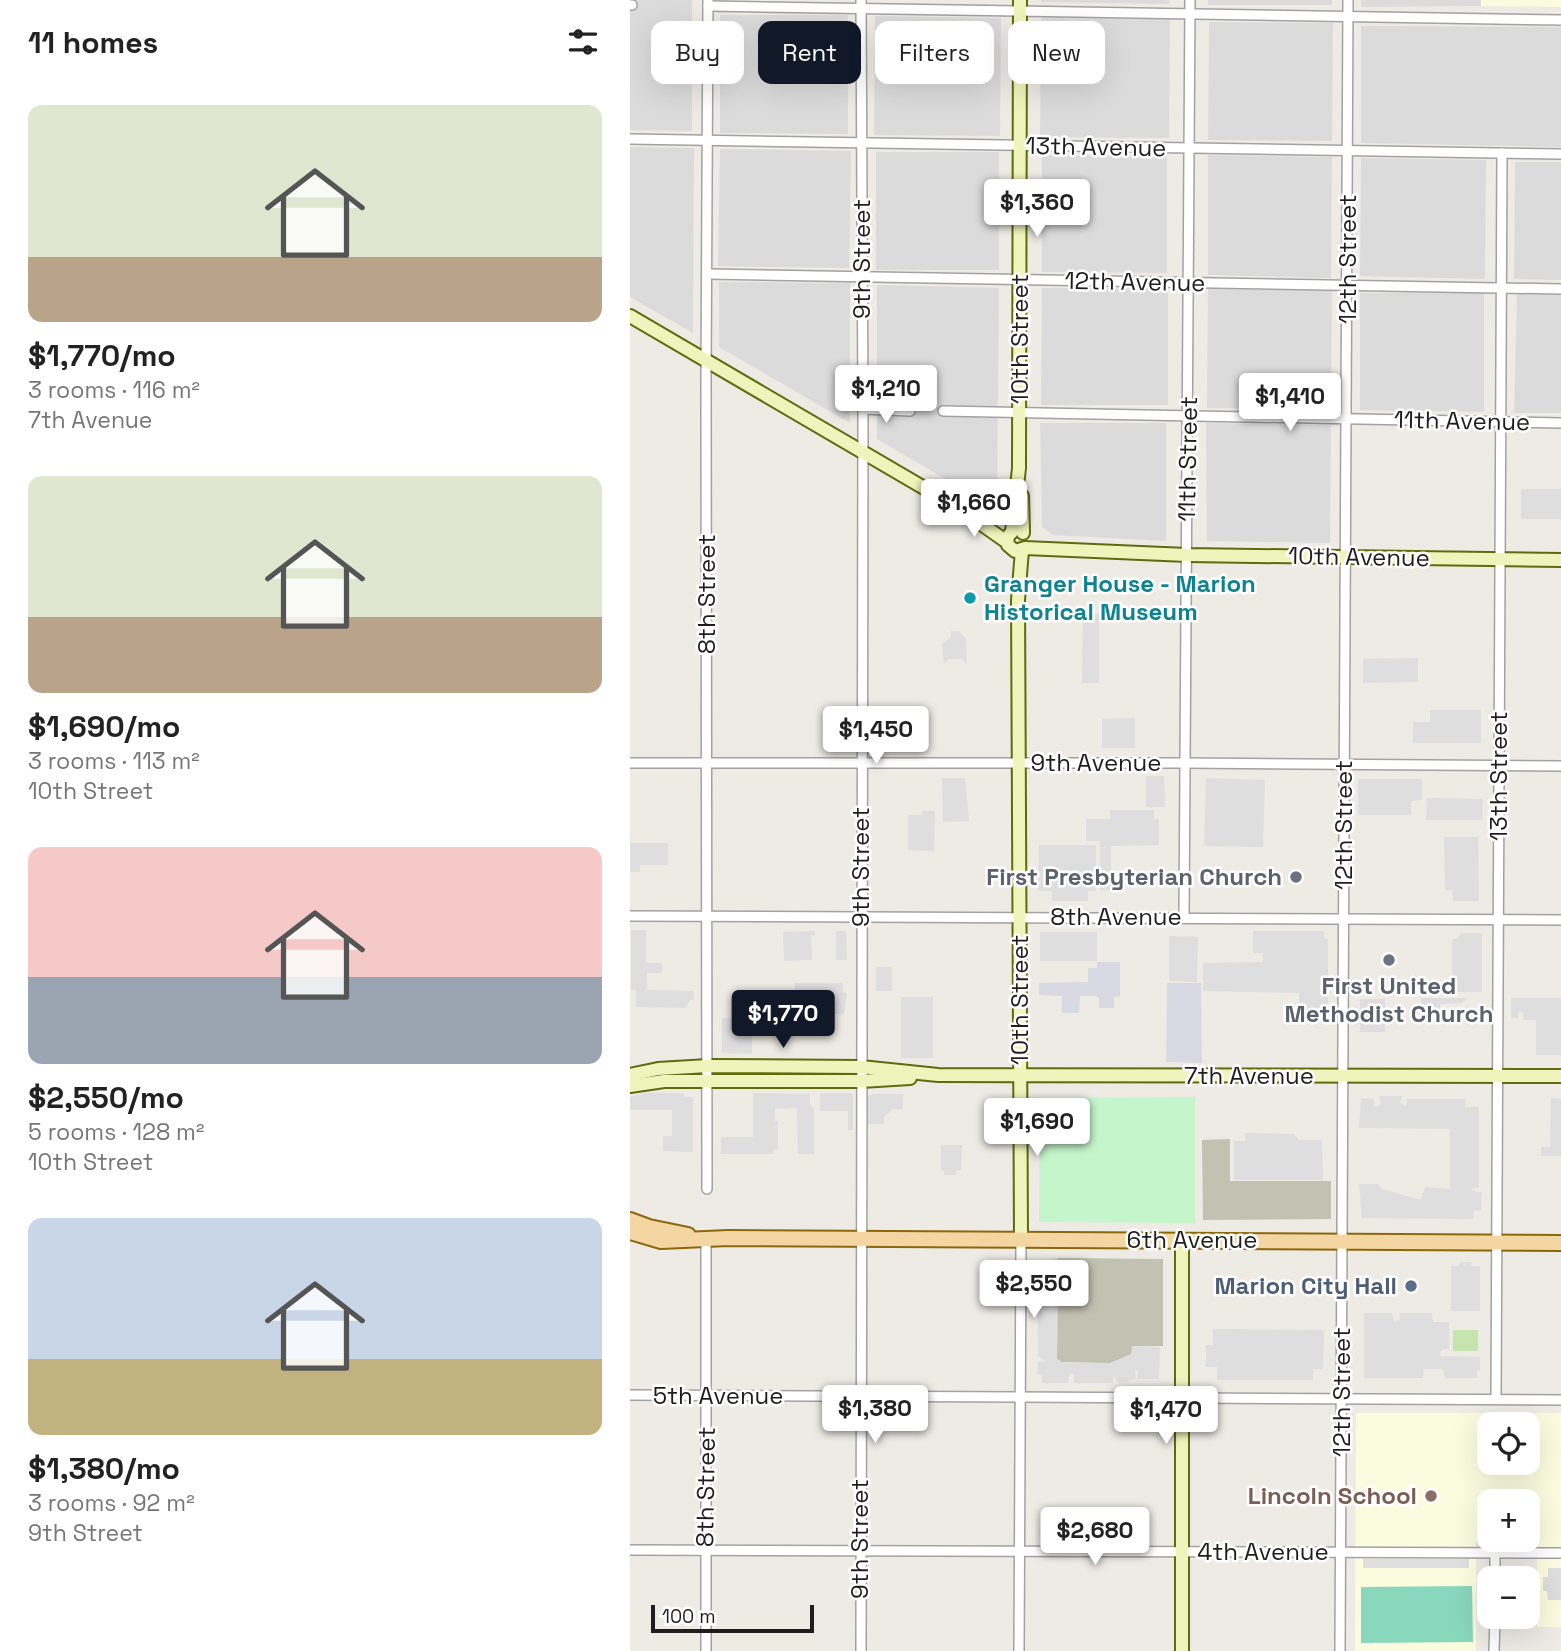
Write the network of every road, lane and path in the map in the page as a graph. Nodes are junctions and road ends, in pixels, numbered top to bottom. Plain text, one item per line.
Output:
1 (1190, 0) edge
2 (1348, 0) edge
3 (708, 3) edge
4 (861, 4) edge
5 (1020, 5) edge
6 (1190, 13) junction
7 (1348, 16) junction
8 (1561, 20) edge
9 (630, 139) edge
10 (708, 140) junction
11 (861, 143) junction
12 (1021, 145) junction
13 (1189, 148) junction
14 (1349, 150) junction
15 (1502, 153) junction
16 (1561, 154) edge
17 (708, 274) junction
18 (862, 276) junction
19 (1020, 280) junction
20 (1189, 283) junction
21 (1348, 285) junction
22 (1501, 288) junction
23 (1561, 289) edge
24 (630, 316) edge
25 (707, 361) junction
26 (863, 409) junction
27 (910, 411) dead end
28 (943, 411) dead end
29 (1020, 413) junction
30 (1189, 416) junction
31 (1347, 419) junction
32 (1500, 422) junction
33 (1561, 423) edge
34 (862, 451) junction
35 (1017, 541) junction
36 (1187, 555) junction
37 (1345, 557) junction
38 (1501, 560) junction
39 (1561, 560) edge
40 (630, 762) edge
41 (708, 762) junction
42 (861, 763) junction
43 (1020, 763) junction
44 (1185, 763) junction
45 (1344, 764) junction
46 (1499, 765) junction
47 (1561, 766) edge
48 (630, 916) edge
49 (708, 916) junction
50 (1020, 917) junction
51 (861, 918) junction
52 (1184, 918) junction
53 (1344, 918) junction
54 (1498, 919) junction
55 (1561, 920) edge
56 (708, 1066) junction
57 (861, 1067) junction
58 (630, 1075) edge
59 (938, 1075) junction
60 (1020, 1076) junction
61 (1343, 1076) junction
62 (1497, 1076) junction
63 (1561, 1076) edge
64 (708, 1081) junction
65 (861, 1081) junction
66 (630, 1086) edge
67 (707, 1189) dead end
68 (630, 1220) edge
69 (630, 1232) edge
70 (706, 1238) junction
71 (861, 1239) junction
72 (1021, 1240) junction
73 (1182, 1240) junction
74 (1342, 1241) junction
75 (1496, 1241) junction
76 (1558, 1242) edge
77 (630, 1395) edge
78 (707, 1396) junction
79 (860, 1397) junction
80 (1183, 1398) junction
81 (1019, 1399) junction
82 (1496, 1399) junction
83 (1342, 1400) junction
84 (1561, 1400) edge
85 (630, 1550) edge
86 (704, 1551) junction
87 (860, 1551) junction
88 (1341, 1551) junction
89 (1019, 1552) junction
90 (1182, 1552) junction
91 (1495, 1553) junction
92 (1561, 1553) edge
93 (1495, 1566) edge
94 (1495, 1629) edge
95 (706, 1651) edge
96 (861, 1651) edge
97 (1018, 1651) edge
98 (1182, 1651) edge
99 (1340, 1651) edge
100 (1494, 1651) edge

1 - 6 street, 11th Street
2 - 7 street, 12th Street
3 - 4 street
3 - 10 street, 8th Street
4 - 5 street
4 - 11 street, 9th Street
5 - 6 street
5 - 12 street, 10th Street
6 - 7 street
6 - 13 street, 11th Street
7 - 8 street
7 - 14 street, 12th Street
9 - 10 street, 13th Avenue
10 - 11 street, 13th Avenue
10 - 17 street, 8th Street
11 - 12 street, 13th Avenue
11 - 18 street, 9th Street
12 - 13 street, 13th Avenue
12 - 19 street, 10th Street
13 - 14 street, 13th Avenue
13 - 20 street, 11th Street
14 - 15 street, 13th Avenue
14 - 21 street, 12th Street
15 - 16 street, 13th Avenue
15 - 22 street, 13th Street
17 - 18 street, 12th Avenue
17 - 25 street, 8th Street
18 - 19 street, 12th Avenue
18 - 26 street, 9th Street
19 - 20 street, 12th Avenue
19 - 29 street, 10th Street
20 - 21 street, 12th Avenue
20 - 30 street, 11th Street
21 - 22 street, 12th Avenue
21 - 31 street, 12th Street
22 - 23 street, 12th Avenue
22 - 32 street, 13th Street
24 - 25 street, 10th Avenue
25 - 34 street, 10th Avenue
25 - 41 street, 8th Street
26 - 27 street
26 - 34 street, 9th Street
28 - 29 street, 11th Avenue
29 - 30 street, 11th Avenue
29 - 35 street, 10th Street
30 - 31 street, 11th Avenue
30 - 36 street, 11th Street
31 - 32 street, 11th Avenue
31 - 37 street, 12th Street
32 - 33 street, 11th Avenue
32 - 38 street, 13th Street
34 - 35 street, 10th Avenue
34 - 42 street, 9th Street
35 - 36 street, 10th Avenue
35 - 43 street, 10th Street
36 - 37 street, 10th Avenue
36 - 44 street, 11th Street
37 - 38 street, 10th Avenue
37 - 45 street, 12th Street
38 - 39 street, 10th Avenue
38 - 46 street, 13th Street
40 - 41 street, 9th Avenue
41 - 42 street, 9th Avenue
41 - 49 street, 8th Street
42 - 43 street, 9th Avenue
42 - 51 street, 9th Street
43 - 44 street, 9th Avenue
43 - 50 street, 10th Street
44 - 45 street, 9th Avenue
44 - 52 street, 11th Street
45 - 46 street, 9th Avenue
45 - 53 street, 12th Street
46 - 47 street, 9th Avenue
46 - 54 street, 13th Street
48 - 49 street, 8th Avenue
49 - 51 street, 8th Avenue
49 - 56 street, 8th Street
50 - 51 street, 8th Avenue
50 - 52 street, 8th Avenue
50 - 60 street, 10th Street
51 - 57 street, 9th Street
52 - 53 street, 8th Avenue
53 - 54 street, 8th Avenue
53 - 61 street, 12th Street
54 - 55 street, 8th Avenue
54 - 62 street, 13th Street
56 - 57 street, 7th Avenue
56 - 58 street, 7th Avenue
56 - 64 street, 8th Street
57 - 59 street, 7th Avenue
57 - 65 street, 9th Street
59 - 60 street, 7th Avenue
59 - 65 street, 7th Avenue
60 - 61 street, 7th Avenue
60 - 72 street, 10th Street
61 - 62 street, 7th Avenue
61 - 74 street, 12th Street
62 - 63 street, 7th Avenue
62 - 75 street, 13th Street
64 - 65 street, 7th Avenue
64 - 66 street, 7th Avenue
64 - 67 street, 8th Street
65 - 71 street, 9th Street
68 - 70 main road, 6th Avenue
69 - 70 main road, 6th Avenue
70 - 71 main road, 6th Avenue
70 - 78 street, 8th Street
71 - 72 main road, 6th Avenue
71 - 79 street, 9th Street
72 - 73 main road, 6th Avenue
72 - 81 street, 10th Street
73 - 74 main road, 6th Avenue
73 - 80 street
74 - 75 main road, 6th Avenue
74 - 83 street, 12th Street
75 - 76 main road, 6th Avenue
75 - 82 street, 13th Street
77 - 78 street, 5th Avenue
78 - 79 street, 5th Avenue
78 - 86 street, 8th Street
79 - 81 street, 5th Avenue
79 - 87 street, 9th Street
80 - 81 street, 5th Avenue
80 - 83 street, 5th Avenue
80 - 90 street
81 - 89 street, 10th Street
82 - 83 street, 5th Avenue
82 - 84 street, 5th Avenue
83 - 88 street, 12th Street
85 - 86 street, 4th Avenue
86 - 87 street, 4th Avenue
86 - 95 street, 8th Street
87 - 89 street, 4th Avenue
87 - 96 street, 9th Street
88 - 90 street, 4th Avenue
88 - 91 street, 4th Avenue
88 - 99 street, 12th Street
89 - 90 street, 4th Avenue
89 - 97 street, 10th Street
90 - 98 street
91 - 92 street, 4th Avenue
91 - 93 street
94 - 100 street

